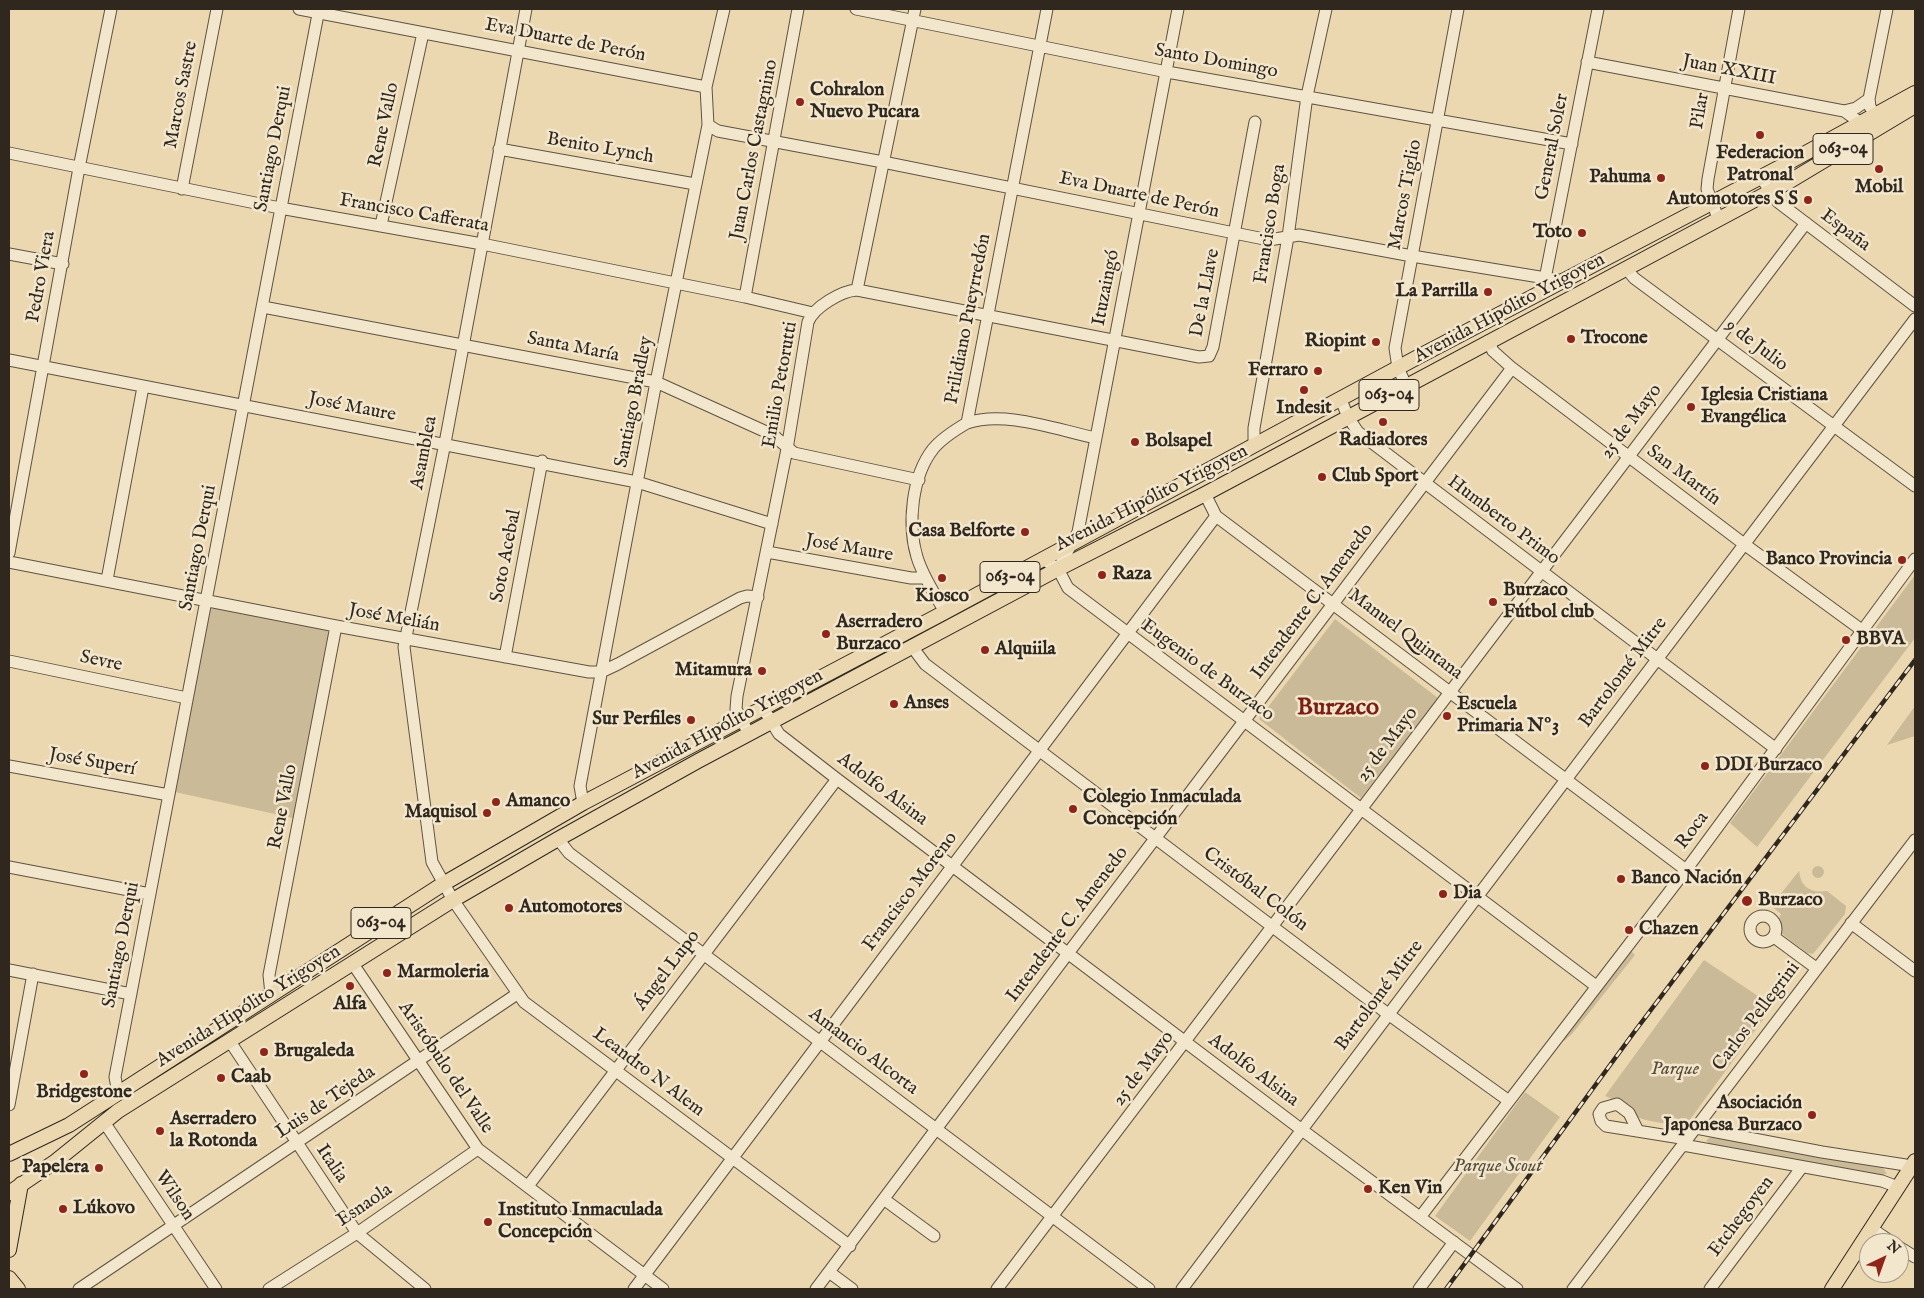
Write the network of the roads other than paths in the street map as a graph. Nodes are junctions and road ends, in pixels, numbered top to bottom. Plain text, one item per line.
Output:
1 (111, 9) edge
2 (217, 9) edge
3 (299, 9) edge
4 (526, 9) edge
5 (724, 9) edge
6 (798, 9) edge
7 (856, 9) edge
8 (1046, 9) edge
9 (1178, 9) edge
10 (1326, 9) edge
11 (1458, 9) edge
12 (1598, 9) edge
13 (1739, 9) edge
14 (1887, 9) edge
15 (318, 11) edge
16 (914, 14) edge
17 (423, 33) junction
18 (1039, 46) junction
19 (518, 51) junction
20 (1588, 62) junction
21 (1167, 72) junction
22 (706, 87) junction
23 (1723, 87) junction
24 (1915, 93) edge
25 (1307, 96) junction
26 (1869, 99) junction
27 (1915, 106) edge
28 (1844, 111) junction
29 (1876, 115) junction
30 (1438, 119) junction
31 (1255, 122) dead end
32 (1861, 123) junction
33 (708, 126) junction
34 (775, 142) junction
35 (1572, 144) junction
36 (499, 149) junction
37 (9, 153) edge
38 (883, 162) junction
39 (79, 168) junction
40 (1760, 176) junction
41 (695, 184) junction
42 (182, 189) junction
43 (1013, 189) junction
44 (1770, 191) junction
45 (1710, 202) junction
46 (280, 208) junction
47 (1140, 214) junction
48 (1718, 218) junction
49 (1806, 223) junction
50 (381, 225) junction
51 (1235, 234) junction
52 (1288, 237) junction
53 (482, 244) junction
54 (9, 254) edge
55 (1412, 256) junction
56 (63, 264) junction
57 (1626, 268) junction
58 (1545, 278) junction
59 (1564, 280) junction
60 (676, 283) junction
61 (857, 290) junction
62 (1543, 292) junction
63 (745, 297) junction
64 (1915, 306) edge
65 (263, 307) junction
66 (813, 313) junction
67 (988, 316) junction
68 (1915, 319) edge
69 (1717, 338) junction
70 (1488, 341) junction
71 (1114, 342) junction
72 (463, 344) junction
73 (9, 360) edge
74 (44, 367) junction
75 (1398, 368) junction
76 (1512, 368) junction
77 (656, 382) junction
78 (1406, 385) junction
79 (143, 387) junction
80 (1341, 400) junction
81 (244, 405) junction
82 (1348, 417) junction
83 (967, 423) junction
84 (1834, 425) junction
85 (1096, 438) junction
86 (445, 443) junction
87 (1254, 445) junction
88 (788, 449) junction
89 (1628, 456) junction
90 (542, 461) junction
91 (919, 480) junction
92 (637, 482) junction
93 (1424, 484) junction
94 (1915, 486) edge
95 (1205, 494) junction
96 (1216, 516) junction
97 (772, 524) junction
98 (1075, 541) junction
99 (1744, 544) junction
100 (9, 552) edge
101 (767, 552) junction
102 (1043, 559) junction
103 (1915, 559) edge
104 (9, 562) edge
105 (1058, 569) junction
106 (1541, 572) junction
107 (925, 578) junction
108 (106, 580) junction
109 (758, 597) junction
110 (208, 601) junction
111 (1335, 603) junction
112 (945, 612) junction
113 (336, 626) junction
114 (1863, 631) junction
115 (1126, 633) junction
116 (405, 639) junction
117 (913, 648) junction
118 (505, 657) junction
119 (1656, 659) junction
120 (9, 661) edge
121 (600, 672) junction
122 (1450, 691) junction
123 (187, 698) junction
124 (763, 708) junction
125 (741, 719) junction
126 (1246, 720) junction
127 (771, 723) junction
128 (749, 734) junction
129 (1776, 749) junction
130 (1039, 750) junction
131 (9, 766) edge
132 (1567, 778) junction
133 (837, 779) junction
134 (169, 795) junction
135 (583, 802) junction
136 (1362, 809) junction
137 (1157, 838) junction
138 (558, 840) junction
139 (1915, 840) edge
140 (953, 865) junction
141 (9, 868) edge
142 (1686, 870) junction
143 (443, 884) junction
144 (150, 894) junction
145 (1477, 896) junction
146 (453, 900) junction
147 (1851, 923) junction
148 (1274, 926) junction
149 (1774, 937) dead end
150 (1069, 952) junction
151 (703, 954) junction
152 (353, 964) junction
153 (1816, 968) junction
154 (9, 970) edge
155 (1915, 971) edge
156 (33, 974) junction
157 (1596, 986) junction
158 (131, 994) junction
159 (270, 994) junction
160 (517, 994) junction
161 (1388, 1014) junction
162 (229, 1040) junction
163 (821, 1042) junction
164 (1187, 1042) junction
165 (420, 1061) junction
166 (615, 1070) junction
167 (118, 1093) junction
168 (1509, 1101) junction
169 (9, 1105) edge
170 (104, 1122) junction
171 (1696, 1128) junction
172 (1637, 1129) dead end
173 (936, 1130) junction
174 (1302, 1130) junction
175 (1685, 1142) junction
176 (296, 1145) junction
177 (478, 1149) junction
178 (9, 1154) edge
179 (732, 1159) junction
180 (1914, 1163) edge
181 (1802, 1166) junction
182 (21, 1184) junction
183 (528, 1186) junction
184 (1898, 1188) junction
185 (9, 1193) edge
186 (885, 1200) junction
187 (1421, 1216) junction
188 (1053, 1217) junction
189 (174, 1227) junction
190 (1871, 1228) junction
191 (356, 1233) junction
192 (1879, 1233) edge
193 (934, 1236) dead end
194 (1454, 1242) junction
195 (850, 1246) junction
196 (9, 1250) edge
197 (830, 1272) junction
198 (644, 1275) junction
199 (9, 1278) edge
200 (18, 1289) edge
201 (80, 1289) edge
202 (216, 1289) edge
203 (269, 1289) edge
204 (425, 1289) edge
205 (634, 1289) edge
206 (663, 1289) edge
207 (816, 1289) edge
208 (852, 1289) edge
209 (998, 1289) edge
210 (1149, 1289) edge
211 (1182, 1289) edge
212 (1419, 1289) edge
213 (1517, 1289) edge
214 (1573, 1289) edge
215 (1710, 1289) edge
216 (1832, 1289) edge

1 - 39 street, Pedro Viera
2 - 42 street, Marcos Sastre
3 - 15 street, Eva Duarte de Perón
4 - 19 street, Asamblea
5 - 22 street, Santiago Bradley
6 - 34 street, Juan Carlos Castagnino
7 - 16 street, Santo Domingo
8 - 18 street, Prilidiano Pueyrredón
9 - 21 street, Ituzaingó
10 - 25 street, Francisco Boga
11 - 30 street, Marcos Tiglio
12 - 20 street, General Soler
13 - 23 street, Pilar
14 - 26 street
15 - 17 street, Eva Duarte de Perón
15 - 46 street, Santiago Derqui
16 - 18 street, Santo Domingo
16 - 38 street
17 - 19 street, Eva Duarte de Perón
17 - 50 street, Rene Vallo
18 - 21 street, Santo Domingo
18 - 43 street, Prilidiano Pueyrredón
19 - 22 street, Eva Duarte de Perón
19 - 36 street, Asamblea
20 - 23 street, Juan XXIII
20 - 35 street, General Soler
21 - 25 street, Santo Domingo
21 - 47 street, Ituzaingó
22 - 33 street, Santiago Bradley
23 - 28 street, Juan XXIII
23 - 45 street, Pilar
24 - 29 main road, Avenida Hipólito Yrigoyen / 063-04
25 - 30 street, Santo Domingo
25 - 52 street, Francisco Boga
26 - 28 street
26 - 29 street
27 - 44 main road, Avenida Hipólito Yrigoyen / 063-04
28 - 32 street, Juan XXIII
29 - 32 main road, Avenida Hipólito Yrigoyen / 063-04
30 - 35 street, Santo Domingo
30 - 55 street, Marcos Tiglio
31 - 51 street, De la Llave
32 - 40 main road, Avenida Hipólito Yrigoyen / 063-04
33 - 34 street, Eva Duarte de Perón
33 - 41 street, Santiago Bradley
34 - 38 street, Eva Duarte de Perón
34 - 63 street, Juan Carlos Castagnino
35 - 58 street, General Soler
36 - 41 street, Benito Lynch
36 - 53 street, Asamblea
37 - 39 street, Francisco Cafferata
38 - 43 street, Eva Duarte de Perón
38 - 61 street
39 - 42 street, Francisco Cafferata
39 - 56 street, Pedro Viera
40 - 44 street, España
40 - 45 main road, Avenida Hipólito Yrigoyen / 063-04
41 - 60 street, Santiago Bradley
42 - 46 street, Francisco Cafferata
43 - 47 street, Eva Duarte de Perón
43 - 67 street, Prilidiano Pueyrredón
44 - 48 main road, Avenida Hipólito Yrigoyen / 063-04
44 - 49 street, España
45 - 48 street, Pilar
45 - 59 main road, Avenida Hipólito Yrigoyen / 063-04
46 - 50 street, Francisco Cafferata
46 - 65 street, Santiago Derqui
47 - 51 street, Eva Duarte de Perón
47 - 71 street, Ituzaingó
48 - 57 main road, Avenida Hipólito Yrigoyen / 063-04
49 - 64 street, España
49 - 69 street, 25 de Mayo
50 - 53 street, Francisco Cafferata
51 - 52 street, Eva Duarte de Perón
51 - 71 street, De la Llave
52 - 55 street, Eva Duarte de Perón
52 - 87 street, Francisco Boga
53 - 60 street, Francisco Cafferata
53 - 72 street, Asamblea
54 - 56 street
55 - 58 street, Eva Duarte de Perón
55 - 75 street, Marcos Tiglio
56 - 74 street, Pedro Viera
57 - 69 street, 9 de Julio
57 - 70 main road, Avenida Hipólito Yrigoyen / 063-04
58 - 59 street, Eva Duarte de Perón
58 - 62 street, General Soler
59 - 62 main road, Avenida Hipólito Yrigoyen / 063-04
60 - 63 street, Francisco Cafferata
60 - 77 street, Santiago Bradley
61 - 66 street, Emilio Petorutti
61 - 67 street
62 - 75 main road, Avenida Hipólito Yrigoyen / 063-04
63 - 66 street, Francisco Cafferata
65 - 72 street, Santa María
65 - 81 street, Santiago Derqui
66 - 88 street, Emilio Petorutti
67 - 71 street
67 - 83 street, Prilidiano Pueyrredón
68 - 84 street, Bartolomé Mitre
69 - 84 street, 9 de Julio
69 - 89 street, 25 de Mayo
70 - 76 street, San Martín
70 - 78 main road, Avenida Hipólito Yrigoyen / 063-04
71 - 85 street, Ituzaingó
72 - 77 street, Santa María
72 - 86 street, Asamblea
73 - 74 street, José Maure
74 - 79 street, José Maure
74 - 100 street, Pedro Viera
75 - 78 street, Marcos Tiglio
75 - 80 main road, Avenida Hipólito Yrigoyen / 063-04
76 - 89 street, San Martín
76 - 93 street, Intendente C. Amenedo
77 - 88 street, Santa María
77 - 92 street, Santiago Bradley
78 - 82 main road, Avenida Hipólito Yrigoyen / 063-04
79 - 81 street, José Maure
79 - 108 street
80 - 82 street, Humberto Primo
80 - 87 main road, Avenida Hipólito Yrigoyen / 063-04
81 - 86 street, José Maure
81 - 110 street, Santiago Derqui
82 - 93 street, Humberto Primo
82 - 95 main road, Avenida Hipólito Yrigoyen / 063-04
83 - 85 street
83 - 91 street, Prilidiano Pueyrredón
84 - 94 street, 9 de Julio
84 - 99 street, Bartolomé Mitre
85 - 98 street, Ituzaingó
86 - 90 street, José Maure
86 - 116 street, Asamblea
87 - 98 main road, Avenida Hipólito Yrigoyen / 063-04
88 - 91 street, Santa María
88 - 97 street, Emilio Petorutti
89 - 99 street, San Martín
89 - 106 street, 25 de Mayo
90 - 92 street, José Maure
90 - 118 street, Soto Acebal
91 - 107 street, Prilidiano Pueyrredón
92 - 97 street, José Maure
92 - 121 street, Santiago Bradley
93 - 106 street, Humberto Primo
93 - 111 street, Intendente C. Amenedo
95 - 96 street, Manuel Quintana
95 - 105 main road, Avenida Hipólito Yrigoyen / 063-04
96 - 111 street, Manuel Quintana
96 - 115 street, Francisco Moreno
97 - 101 street, Emilio Petorutti
98 - 102 main road, Avenida Hipólito Yrigoyen / 063-04
98 - 105 street, Ituzaingó
99 - 114 street, San Martín
99 - 119 street, Bartolomé Mitre
101 - 107 street, José Maure
101 - 109 street, Emilio Petorutti
102 - 105 street, Eugenio de Burzaco
102 - 112 main road, Avenida Hipólito Yrigoyen / 063-04
103 - 114 street, Roca
104 - 108 street, José Melián
105 - 115 street, Eugenio de Burzaco
105 - 117 main road, Avenida Hipólito Yrigoyen / 063-04
106 - 119 street, Humberto Primo
106 - 122 street, 25 de Mayo
107 - 112 street, Prilidiano Pueyrredón
108 - 110 street, José Melián
109 - 121 street
109 - 125 street, Emilio Petorutti
110 - 113 street, José Melián
110 - 123 street, Santiago Derqui
111 - 122 street, Manuel Quintana
111 - 126 street, Intendente C. Amenedo
112 - 124 main road, Avenida Hipólito Yrigoyen / 063-04
113 - 116 street, José Melián
113 - 159 street, Rene Vallo
114 - 129 street, Roca
115 - 126 street, Eugenio de Burzaco
115 - 130 street, Francisco Moreno
116 - 118 street, José Melián
116 - 143 street, Asamblea
117 - 127 main road, Avenida Hipólito Yrigoyen / 063-04
117 - 130 street, Cristóbal Colón
118 - 121 street, José Melián
119 - 129 street, Humberto Primo
119 - 132 street, Bartolomé Mitre
120 - 123 street, Sevre
121 - 135 street, Santiago Bradley
122 - 132 street, Manuel Quintana
122 - 136 street, 25 de Mayo
123 - 134 street, Santiago Derqui
124 - 125 main road, Avenida Hipólito Yrigoyen / 063-04
124 - 127 street, Adolfo Alsina
125 - 128 street, Emilio Petorutti
125 - 135 main road, Avenida Hipólito Yrigoyen / 063-04
126 - 136 street, Eugenio de Burzaco
126 - 137 street, Intendente C. Amenedo
127 - 128 main road, Avenida Hipólito Yrigoyen / 063-04
127 - 133 street, Adolfo Alsina
128 - 138 main road, Avenida Hipólito Yrigoyen / 063-04
129 - 142 street, Roca
130 - 137 street, Cristóbal Colón
130 - 140 street, Francisco Moreno
131 - 134 street, José Superí
132 - 142 street, Manuel Quintana
132 - 145 street, Bartolomé Mitre
133 - 140 street, Adolfo Alsina
133 - 151 street, Ángel Lupo
134 - 144 street, Santiago Derqui
135 - 143 main road, Avenida Hipólito Yrigoyen / 063-04
136 - 145 street, Eugenio de Burzaco
136 - 148 street, 25 de Mayo
137 - 148 street, Cristóbal Colón
137 - 150 street, Intendente C. Amenedo
138 - 146 main road, Avenida Hipólito Yrigoyen / 063-04
138 - 151 street, Amancio Alcorta
139 - 147 street, Carlos Pellegrini
140 - 150 street, Adolfo Alsina
140 - 163 street, Francisco Moreno
141 - 144 street
142 - 157 street, Roca
143 - 146 street, Asamblea
143 - 159 main road, Avenida Hipólito Yrigoyen / 063-04
144 - 158 street, Santiago Derqui
145 - 157 street, Eugenio de Burzaco
145 - 161 street, Bartolomé Mitre
146 - 152 main road, Avenida Hipólito Yrigoyen / 063-04
146 - 160 street, Leandro N Alem
147 - 153 street, Carlos Pellegrini
147 - 155 street
148 - 161 street, Cristóbal Colón
148 - 164 street, 25 de Mayo
149 - 153 street
150 - 164 street, Adolfo Alsina
150 - 173 street, Intendente C. Amenedo
151 - 163 street, Amancio Alcorta
151 - 166 street, Ángel Lupo
152 - 162 main road, Avenida Hipólito Yrigoyen / 063-04
152 - 165 street, Aristóbulo del Valle
153 - 171 street, Carlos Pellegrini
154 - 156 street
156 - 158 street
156 - 169 street
157 - 168 street, Roca
158 - 167 street, Santiago Derqui
159 - 167 main road, Avenida Hipólito Yrigoyen / 063-04
160 - 165 street, Luis de Tejeda
160 - 166 street, Leandro N Alem
161 - 168 street, Cristóbal Colón
161 - 174 street, Bartolomé Mitre
162 - 170 main road, Avenida Hipólito Yrigoyen / 063-04
162 - 176 street, Italia
163 - 173 street, Amancio Alcorta
163 - 179 street, Francisco Moreno
164 - 174 street, Adolfo Alsina
164 - 188 street, 25 de Mayo
165 - 176 street, Luis de Tejeda
165 - 177 street, Aristóbulo del Valle
166 - 179 street, Leandro N Alem
166 - 183 street, Ángel Lupo
167 - 178 main road, Avenida Hipólito Yrigoyen / 063-04
168 - 187 street, Roca
170 - 182 main road, Avenida Hipólito Yrigoyen / 063-04
170 - 189 street, Wilson
171 - 175 street, Carlos Pellegrini
171 - 180 street
172 - 175 street
173 - 186 street, Intendente C. Amenedo
173 - 188 street, Amancio Alcorta
174 - 187 street, Adolfo Alsina
174 - 211 street, Bartolomé Mitre
175 - 181 street
175 - 214 street, Carlos Pellegrini
176 - 189 street, Luis de Tejeda
176 - 191 street, Italia
177 - 183 street, Aristóbulo del Valle
177 - 191 street, Esnaola
179 - 195 street, Leandro N Alem
179 - 198 street, Francisco Moreno
180 - 184 main road
181 - 184 street
181 - 215 street, Etchegoyen
182 - 185 main road, Avenida Hipólito Yrigoyen / 063-04
182 - 196 main road
183 - 198 street, Aristóbulo del Valle
184 - 190 main road
186 - 193 street
186 - 195 street, Intendente C. Amenedo
187 - 194 street, Adolfo Alsina
188 - 209 street, 25 de Mayo
188 - 210 street, Amancio Alcorta
189 - 201 street, Luis de Tejeda
189 - 202 street, Wilson
190 - 192 street
190 - 216 main road
191 - 203 street, Esnaola
191 - 204 street, Italia
194 - 212 street
194 - 213 street, Adolfo Alsina
195 - 197 street, Intendente C. Amenedo
197 - 207 street, Intendente C. Amenedo
197 - 208 street
198 - 205 street, Francisco Moreno
198 - 206 street, Aristóbulo del Valle
199 - 200 main road

